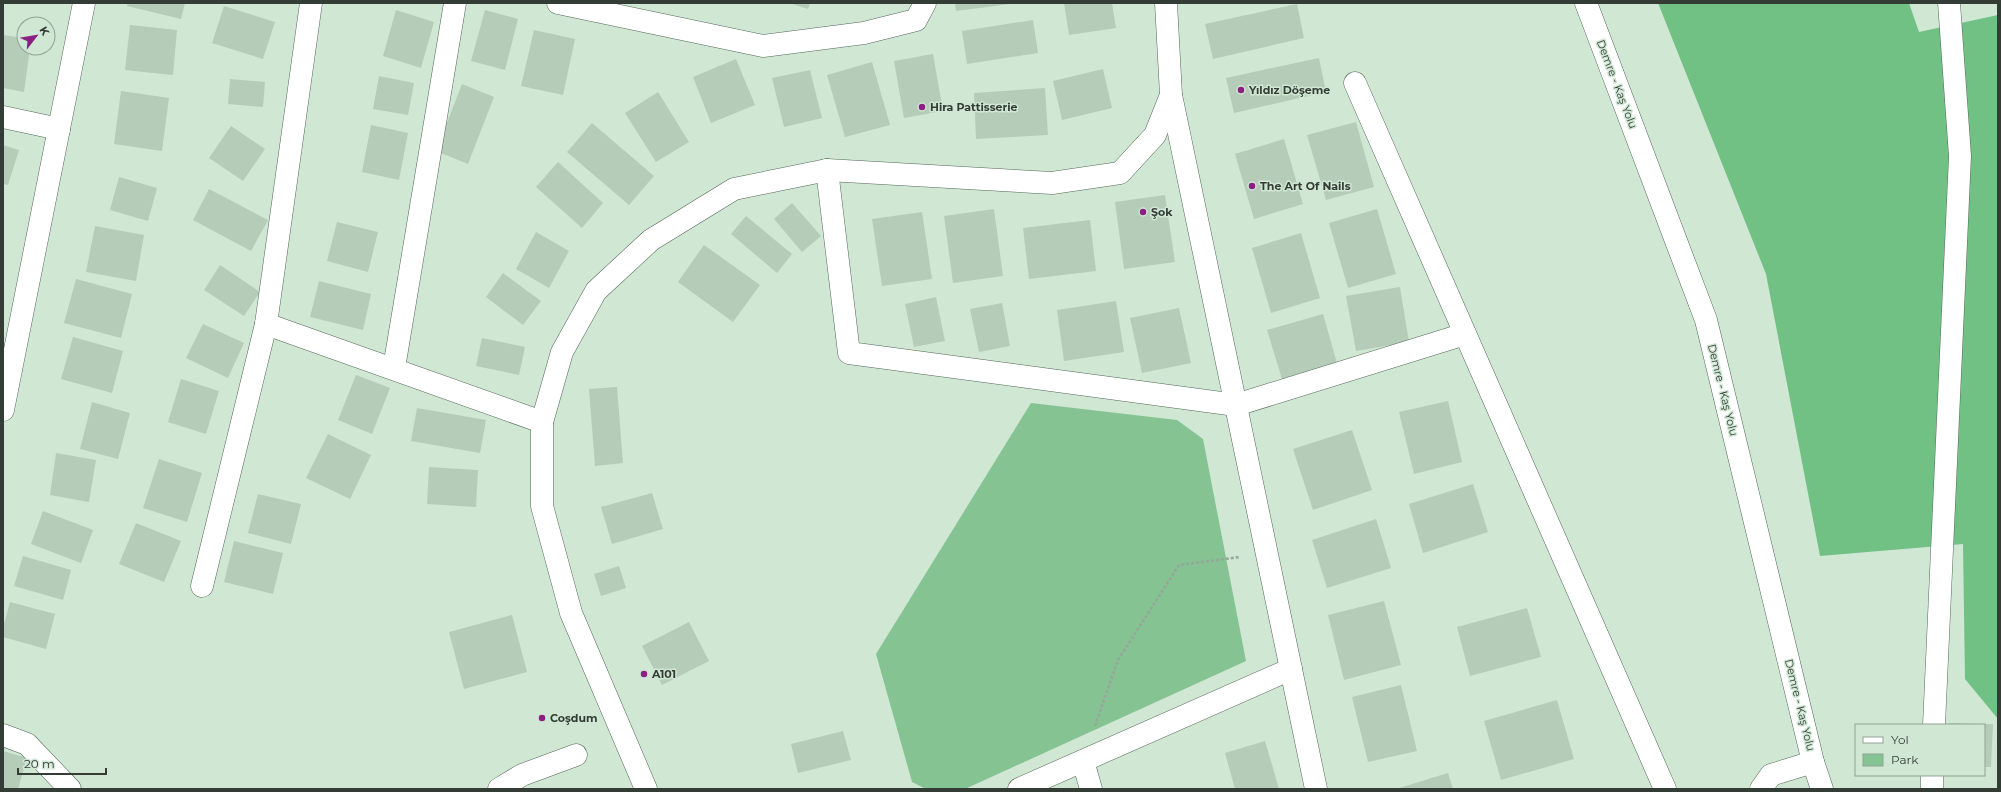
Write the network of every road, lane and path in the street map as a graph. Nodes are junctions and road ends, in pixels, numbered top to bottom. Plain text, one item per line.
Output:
1 (84, 3) edge
2 (311, 3) edge
3 (455, 3) edge
4 (558, 3) edge
5 (925, 3) edge
6 (1166, 3) edge
7 (1586, 3) edge
8 (1948, 3) edge
9 (1355, 83) dead end
10 (1171, 95) junction
11 (3, 117) edge
12 (59, 129) junction
13 (827, 170) junction
14 (266, 324) junction
15 (1465, 334) junction
16 (394, 368) junction
17 (1236, 405) junction
18 (3, 410) edge
19 (542, 422) junction
20 (1267, 554) junction
21 (202, 586) dead end
22 (1292, 669) junction
23 (1934, 724) edge
24 (3, 735) edge
25 (576, 756) dead end
26 (1083, 761) junction
27 (1813, 762) junction
28 (1932, 776) edge
29 (70, 789) edge
30 (499, 789) edge
31 (646, 789) edge
32 (1019, 789) edge
33 (1091, 789) edge
34 (1316, 789) edge
35 (1665, 789) edge
36 (1761, 789) edge
37 (1822, 789) edge
38 (1932, 789) edge

1 - 12 main road
2 - 14 main road
3 - 16 main road
4 - 5 main road
6 - 10 main road
7 - 27 main road, Demre - Kaş Yolu
8 - 23 main road
9 - 15 main road
10 - 13 main road
10 - 17 main road
11 - 12 main road
12 - 18 main road
13 - 17 main road
13 - 19 main road
14 - 16 main road
14 - 21 main road
15 - 17 main road
15 - 35 main road
16 - 19 main road
17 - 20 main road
19 - 31 main road
20 - 22 main road
20 - 26 path
22 - 26 main road
22 - 34 main road
24 - 29 main road
25 - 30 main road
26 - 32 main road
26 - 33 main road
27 - 36 main road
27 - 37 main road, Demre - Kaş Yolu
28 - 38 main road

